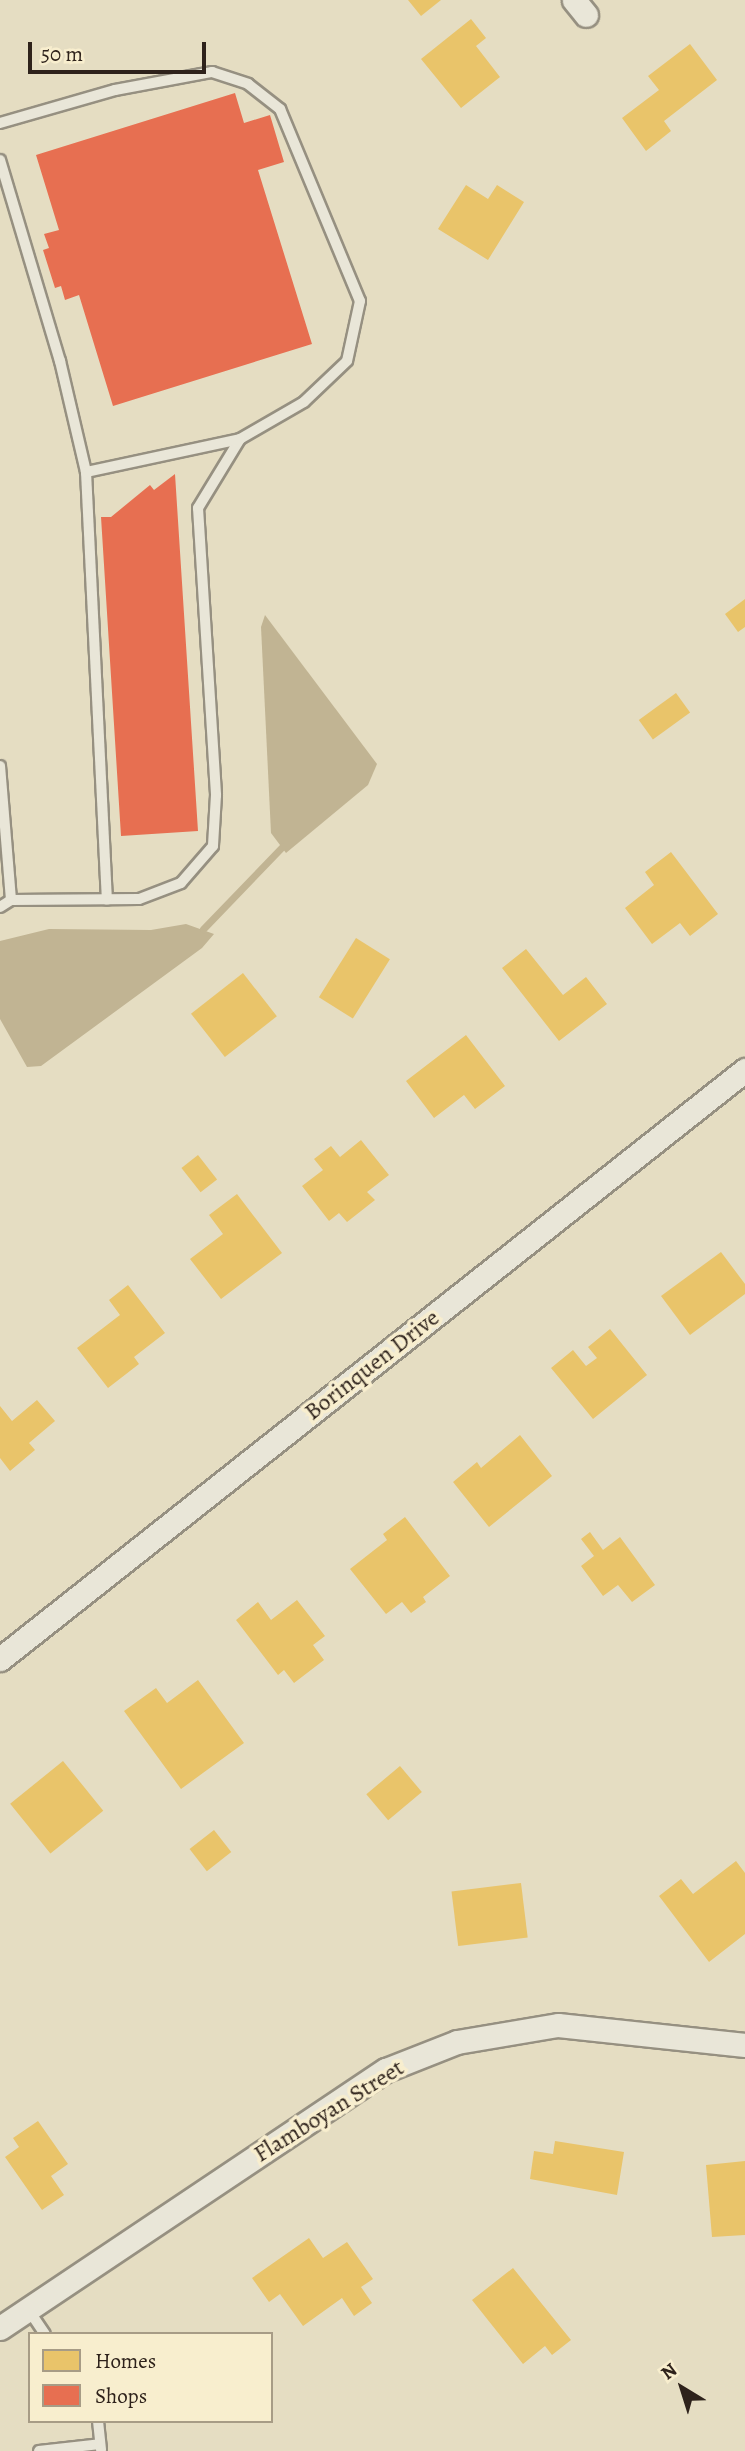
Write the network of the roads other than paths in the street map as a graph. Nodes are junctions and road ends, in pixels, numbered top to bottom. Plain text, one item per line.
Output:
1 (0, 123) edge
2 (0, 160) edge
3 (240, 439) junction
4 (86, 472) junction
5 (0, 766) edge
6 (107, 899) junction
7 (12, 900) junction
8 (0, 906) edge
9 (745, 1070) edge
10 (0, 1659) edge
11 (745, 2045) edge
12 (28, 2309) junction
13 (0, 2328) edge
14 (43, 2332) edge
15 (98, 2423) edge
16 (101, 2448) edge
17 (39, 2451) edge

1 - 3 lane
2 - 4 lane
3 - 4 lane
3 - 6 lane
4 - 6 lane
5 - 7 lane
6 - 7 lane
7 - 8 lane
9 - 10 street, Borinquen Drive
11 - 12 street, Flamboyan Street
12 - 13 street, Flamboyan Street
12 - 14 lane
15 - 16 lane
16 - 17 lane

